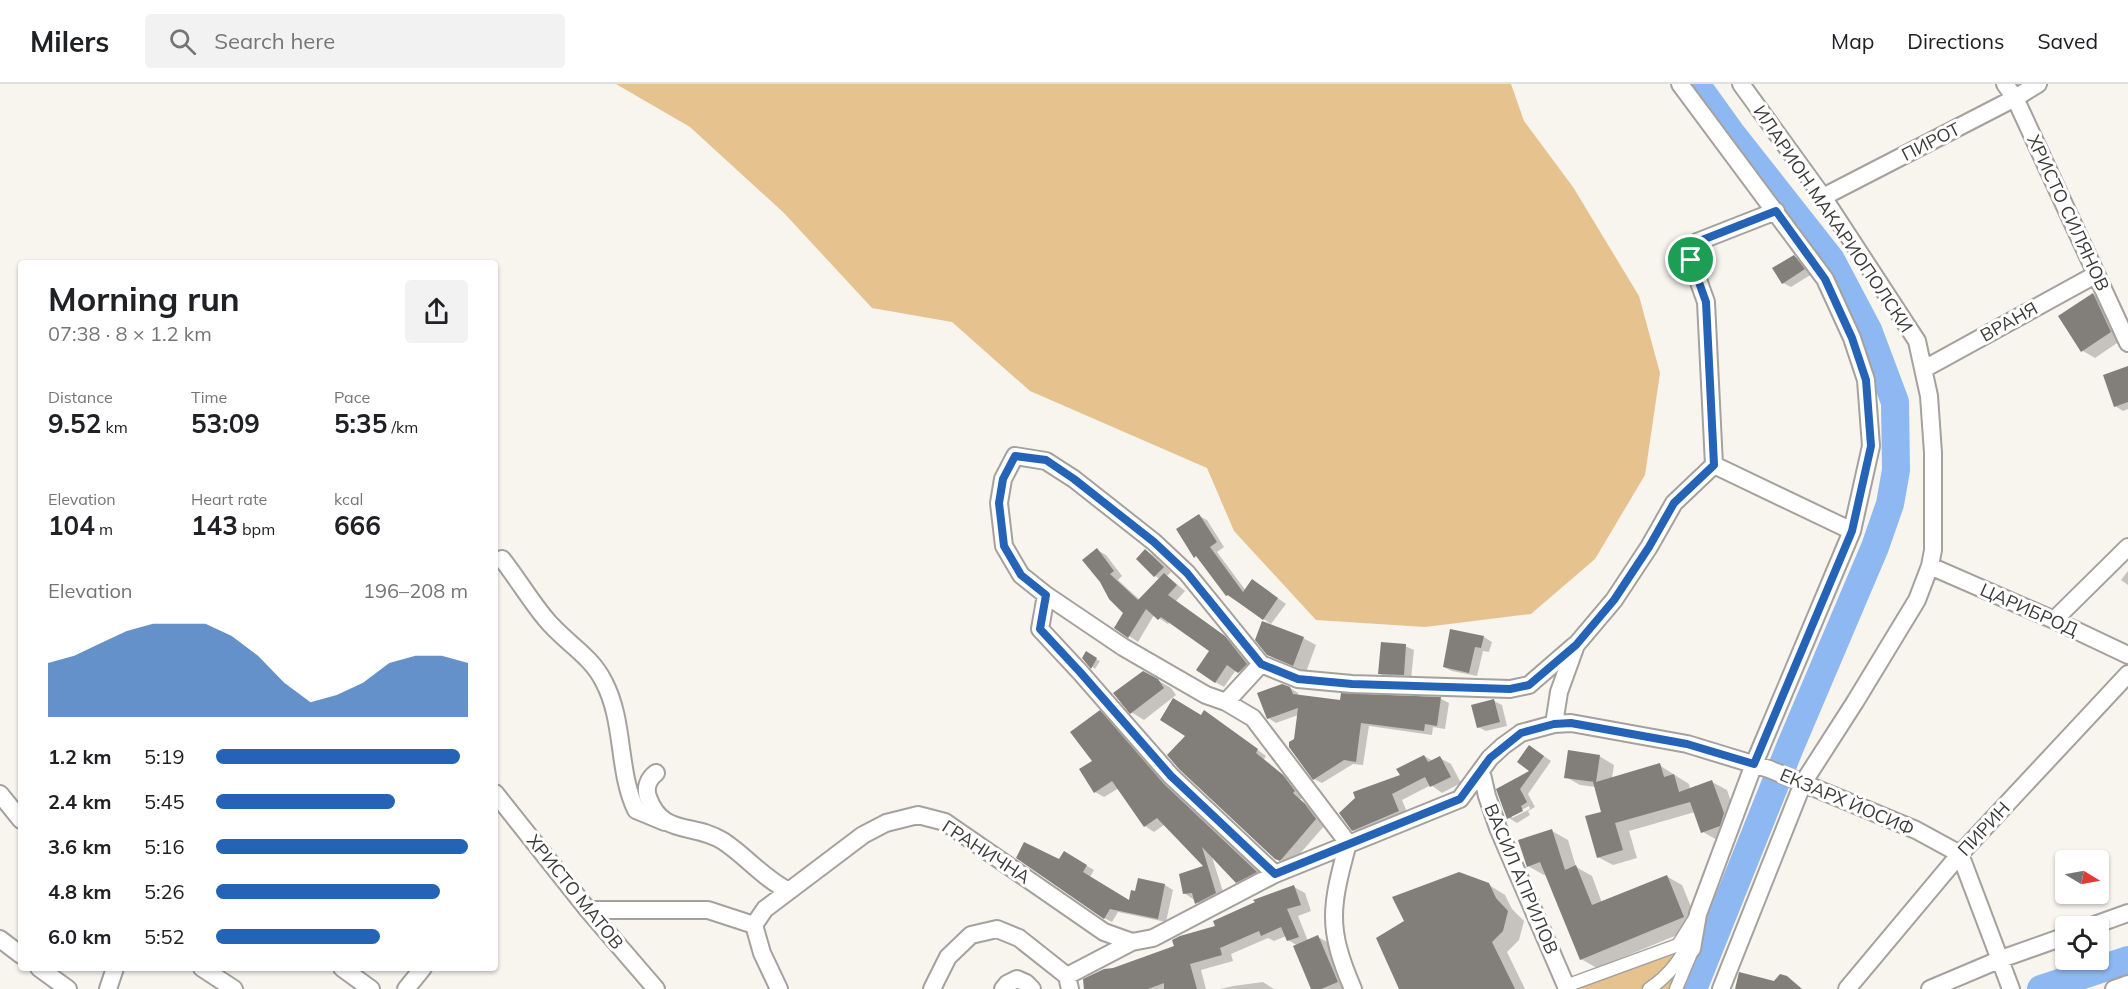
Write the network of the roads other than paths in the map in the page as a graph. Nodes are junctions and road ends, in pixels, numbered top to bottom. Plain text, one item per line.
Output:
1 (1680, 84) edge
2 (1741, 84) edge
3 (2005, 84) edge
4 (2038, 84) edge
5 (2015, 98) junction
6 (1823, 197) junction
7 (1776, 211) junction
8 (2095, 275) junction
9 (2128, 343) edge
10 (1924, 369) junction
11 (1714, 465) junction
12 (1852, 531) junction
13 (2128, 547) edge
14 (502, 559) dead end
15 (1930, 566) junction
16 (1046, 595) junction
17 (2054, 620) junction
18 (1576, 645) junction
19 (2128, 655) edge
20 (1261, 664) junction
21 (2128, 674) edge
22 (1226, 702) junction
23 (1554, 724) junction
24 (1754, 764) junction
25 (1481, 770) junction
26 (656, 773) dead end
27 (1803, 783) junction
28 (0, 794) edge
29 (498, 797) edge
30 (18, 816) edge
31 (665, 822) junction
32 (1348, 843) junction
33 (1960, 854) junction
34 (1275, 874) junction
35 (789, 891) junction
36 (588, 910) junction
37 (2128, 913) edge
38 (1698, 914) junction
39 (2109, 920) edge
40 (754, 925) junction
41 (0, 939) edge
42 (2055, 941) edge
43 (1132, 942) junction
44 (1692, 950) joint
45 (18, 953) edge
46 (2003, 965) junction
47 (43, 971) edge
48 (114, 971) edge
49 (207, 971) edge
50 (345, 971) edge
51 (421, 971) edge
52 (1068, 983) edge
53 (2128, 984) edge
54 (1346, 987) edge
55 (363, 988) edge
56 (1565, 988) edge
57 (68, 989) edge
58 (108, 989) edge
59 (234, 989) edge
60 (406, 989) edge
61 (656, 989) edge
62 (779, 989) edge
63 (932, 989) edge
64 (1003, 989) edge
65 (1032, 989) edge
66 (1649, 989) edge
67 (1676, 989) edge
68 (1722, 989) edge
69 (1847, 989) edge
70 (1930, 989) edge
71 (2011, 989) edge
72 (2114, 989) edge

1 - 7 street
2 - 6 street, ИЛАРИОН МАКАРИОПОЛСКИ
3 - 5 street, ХРИСТО СИЛЯНОВ
4 - 5 street, ПИРОТ
5 - 6 street, ПИРОТ
5 - 8 street, ХРИСТО СИЛЯНОВ
6 - 10 street, ИЛАРИОН МАКАРИОПОЛСКИ
7 - 11 street
7 - 12 street
8 - 9 street, ХРИСТО СИЛЯНОВ
8 - 10 street, ВРАНЯ
10 - 15 street, ИЛАРИОН МАКАРИОПОЛСКИ
11 - 12 street
11 - 18 street
12 - 24 street
13 - 17 street
14 - 31 street
15 - 17 street, ЦАРИБРОД
15 - 27 street, ИЛАРИОН МАКАРИОПОЛСКИ
16 - 20 street
16 - 22 street
16 - 34 street
17 - 19 street, ЦАРИБРОД
18 - 20 street
18 - 23 street
20 - 22 street
21 - 33 street, ПИРИН
22 - 32 street
23 - 24 street, ЕКЗАРХ ЙОСИФ
23 - 25 street, ЕКЗАРХ ЙОСИФ
24 - 27 street, ЕКЗАРХ ЙОСИФ
24 - 38 street
25 - 32 street, ЕКЗАРХ ЙОСИФ
25 - 56 street, ВАСИЛ АПРИЛОВ
26 - 31 street
27 - 33 street, ЕКЗАРХ ЙОСИФ
27 - 68 street, ИЛАРИОН МАКАРИОПОЛСКИ
28 - 30 street
29 - 36 street, ХРИСТО МАТОВ
31 - 35 street
32 - 34 street, ЕКЗАРХ ЙОСИФ
32 - 54 street
33 - 46 street
33 - 69 street, ПИРИН
34 - 43 street, ЕКЗАРХ ЙОСИФ
35 - 40 street, ГРАНИЧНА
35 - 43 street, ГРАНИЧНА
36 - 40 street
36 - 61 street, ХРИСТО МАТОВ
37 - 39 street
38 - 44 street
38 - 56 street
38 - 66 street
40 - 62 street
41 - 45 street
42 - 46 street
43 - 52 street, ЕКЗАРХ ЙОСИФ
44 - 67 street
46 - 70 street
46 - 71 street
47 - 57 street
48 - 58 street
49 - 59 street
50 - 55 street
51 - 60 street
52 - 63 street
53 - 72 street
64 - 65 street

